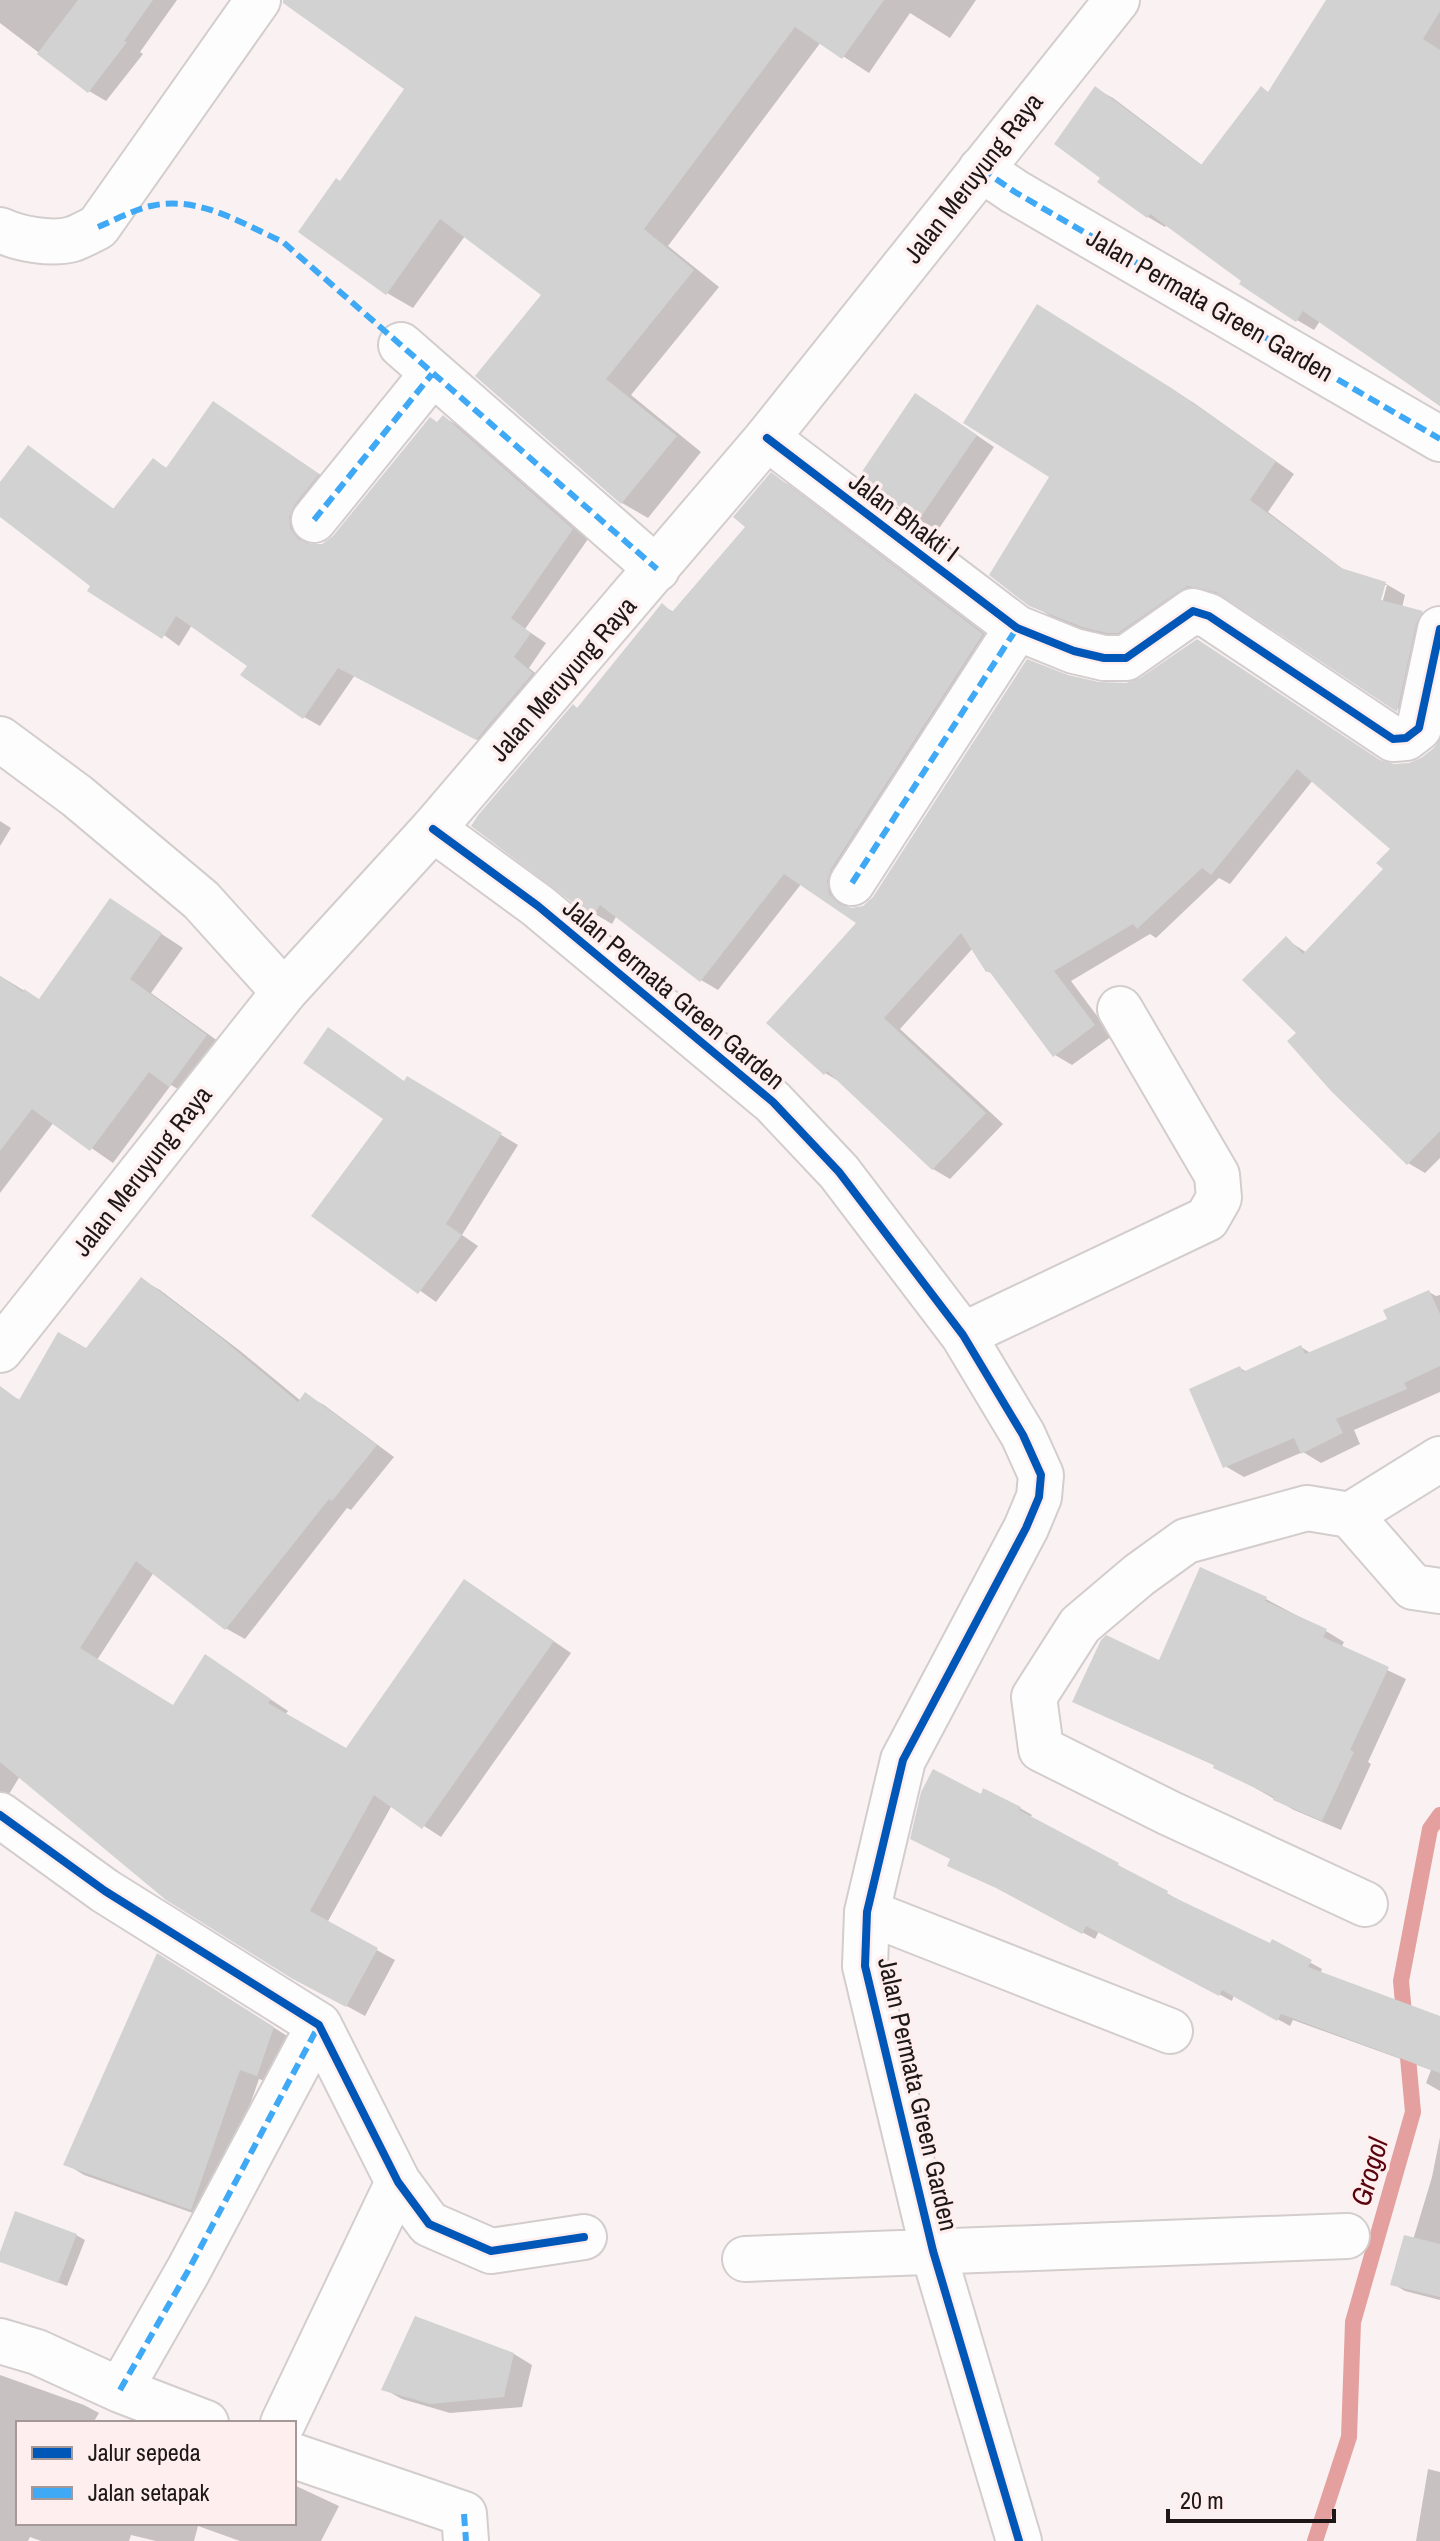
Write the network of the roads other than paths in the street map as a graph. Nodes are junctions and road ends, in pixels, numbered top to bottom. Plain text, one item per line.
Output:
1 (258, 0) edge
2 (1117, 0) edge
3 (981, 169) junction
4 (0, 230) edge
5 (767, 438) junction
6 (1440, 439) edge
7 (314, 520) dead end
8 (657, 569) junction
9 (1017, 628) junction
10 (1440, 629) edge
11 (0, 739) edge
12 (433, 829) junction
13 (852, 883) dead end
14 (284, 992) junction
15 (1120, 1009) dead end
16 (963, 1335) junction
17 (0, 1350) edge
18 (1440, 1459) edge
19 (1350, 1515) junction
20 (1440, 1591) edge
21 (0, 1815) edge
22 (1365, 1904) dead end
23 (867, 1912) junction
24 (319, 2025) junction
25 (1170, 2031) dead end
26 (398, 2182) junction
27 (1347, 2236) dead end
28 (584, 2237) dead end
29 (933, 2251) junction
30 (745, 2259) dead end
31 (0, 2341) edge
32 (120, 2390) junction
33 (201, 2421) edge
34 (284, 2421) edge
35 (296, 2457) edge
36 (466, 2541) edge
37 (1019, 2541) edge

1 - 4 street
2 - 3 street, Jalan Meruyung Raya
3 - 5 street, Jalan Meruyung Raya
3 - 6 street, Jalan Permata Green Garden
5 - 8 street, Jalan Meruyung Raya
5 - 9 street, Jalan Bhakti I
7 - 8 street
8 - 12 street, Jalan Meruyung Raya
9 - 10 street, Jalan Bhakti I
9 - 13 street
11 - 14 street
12 - 14 street, Jalan Meruyung Raya
12 - 16 street, Jalan Permata Green Garden
14 - 17 street, Jalan Meruyung Raya
15 - 16 street
16 - 23 street, Jalan Permata Green Garden
18 - 19 street
19 - 20 street
19 - 22 street
21 - 24 street
23 - 25 street
23 - 29 street, Jalan Permata Green Garden
24 - 26 street
24 - 32 street
26 - 28 street
26 - 34 street
27 - 29 street
29 - 30 street
29 - 37 street, Jalan Permata Green Garden
31 - 32 street
32 - 33 street
35 - 36 street

